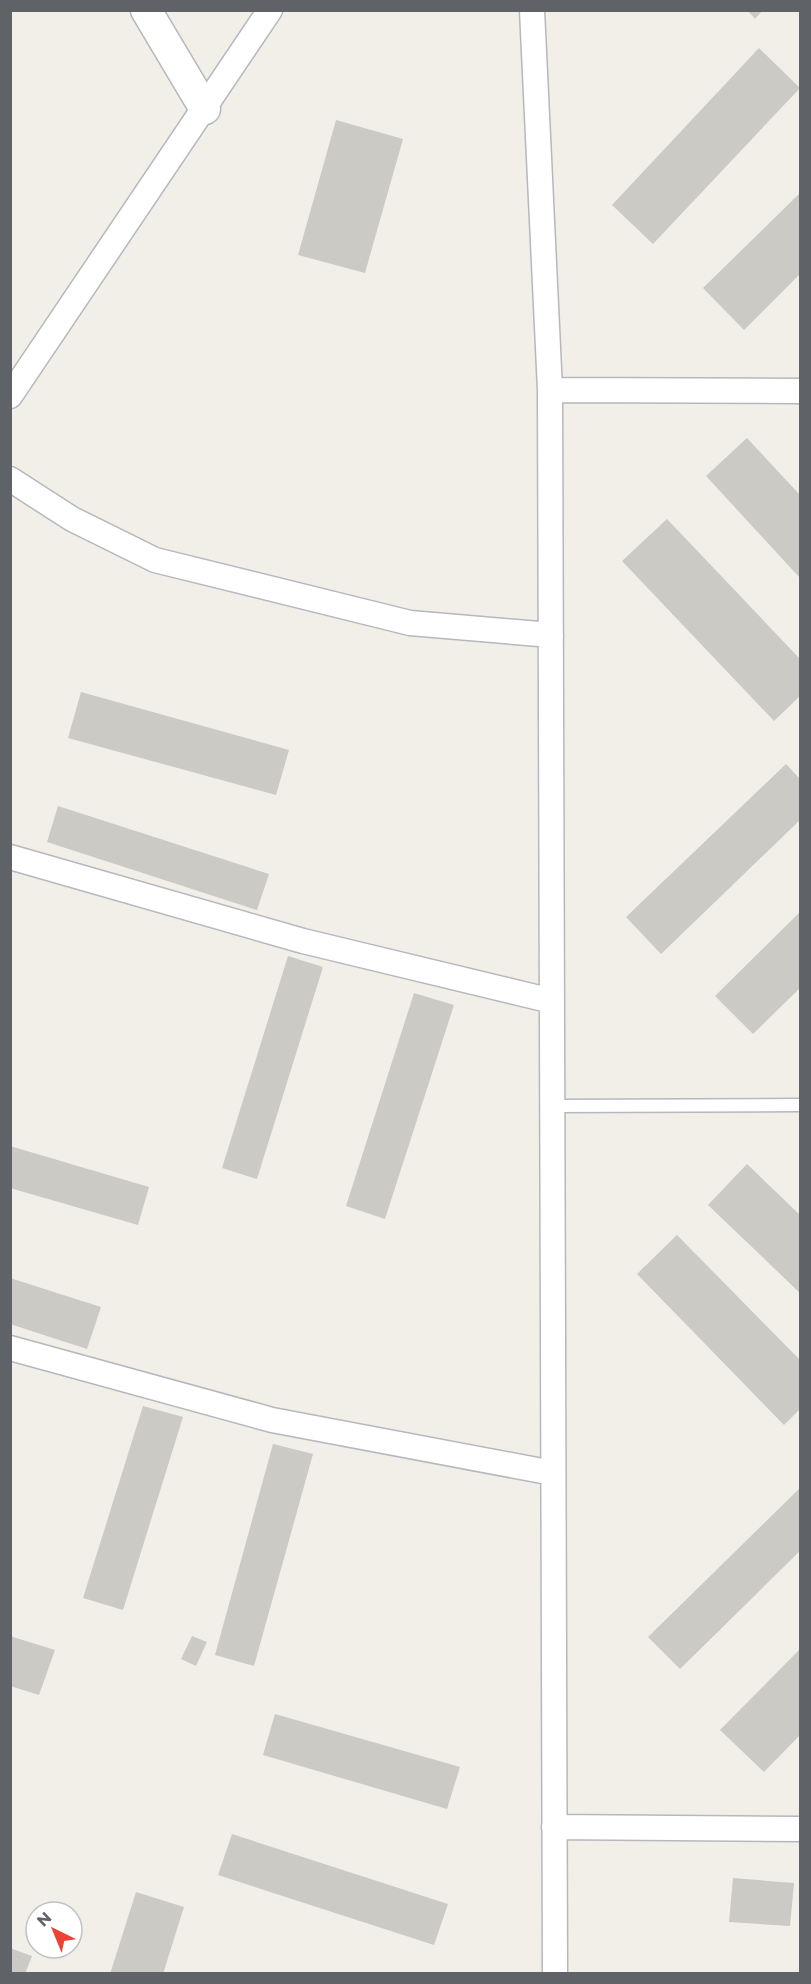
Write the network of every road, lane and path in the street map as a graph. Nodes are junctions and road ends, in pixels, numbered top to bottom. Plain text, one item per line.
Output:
1 (146, 10) edge
2 (270, 10) edge
3 (532, 10) edge
4 (205, 109) junction
5 (550, 390) junction
6 (801, 391) edge
7 (10, 396) edge
8 (10, 479) edge
9 (551, 635) junction
10 (10, 857) edge
11 (552, 1001) junction
12 (801, 1105) edge
13 (552, 1106) junction
14 (10, 1347) edge
15 (553, 1473) junction
16 (554, 1827) junction
17 (801, 1829) edge
18 (555, 1974) edge

1 - 4 street
2 - 4 street
3 - 5 street
4 - 7 street
5 - 6 street
5 - 9 street
8 - 9 street
9 - 11 street
10 - 11 street
11 - 13 street
12 - 13 lane
13 - 15 street
14 - 15 street
15 - 16 street
16 - 17 street
16 - 18 street

